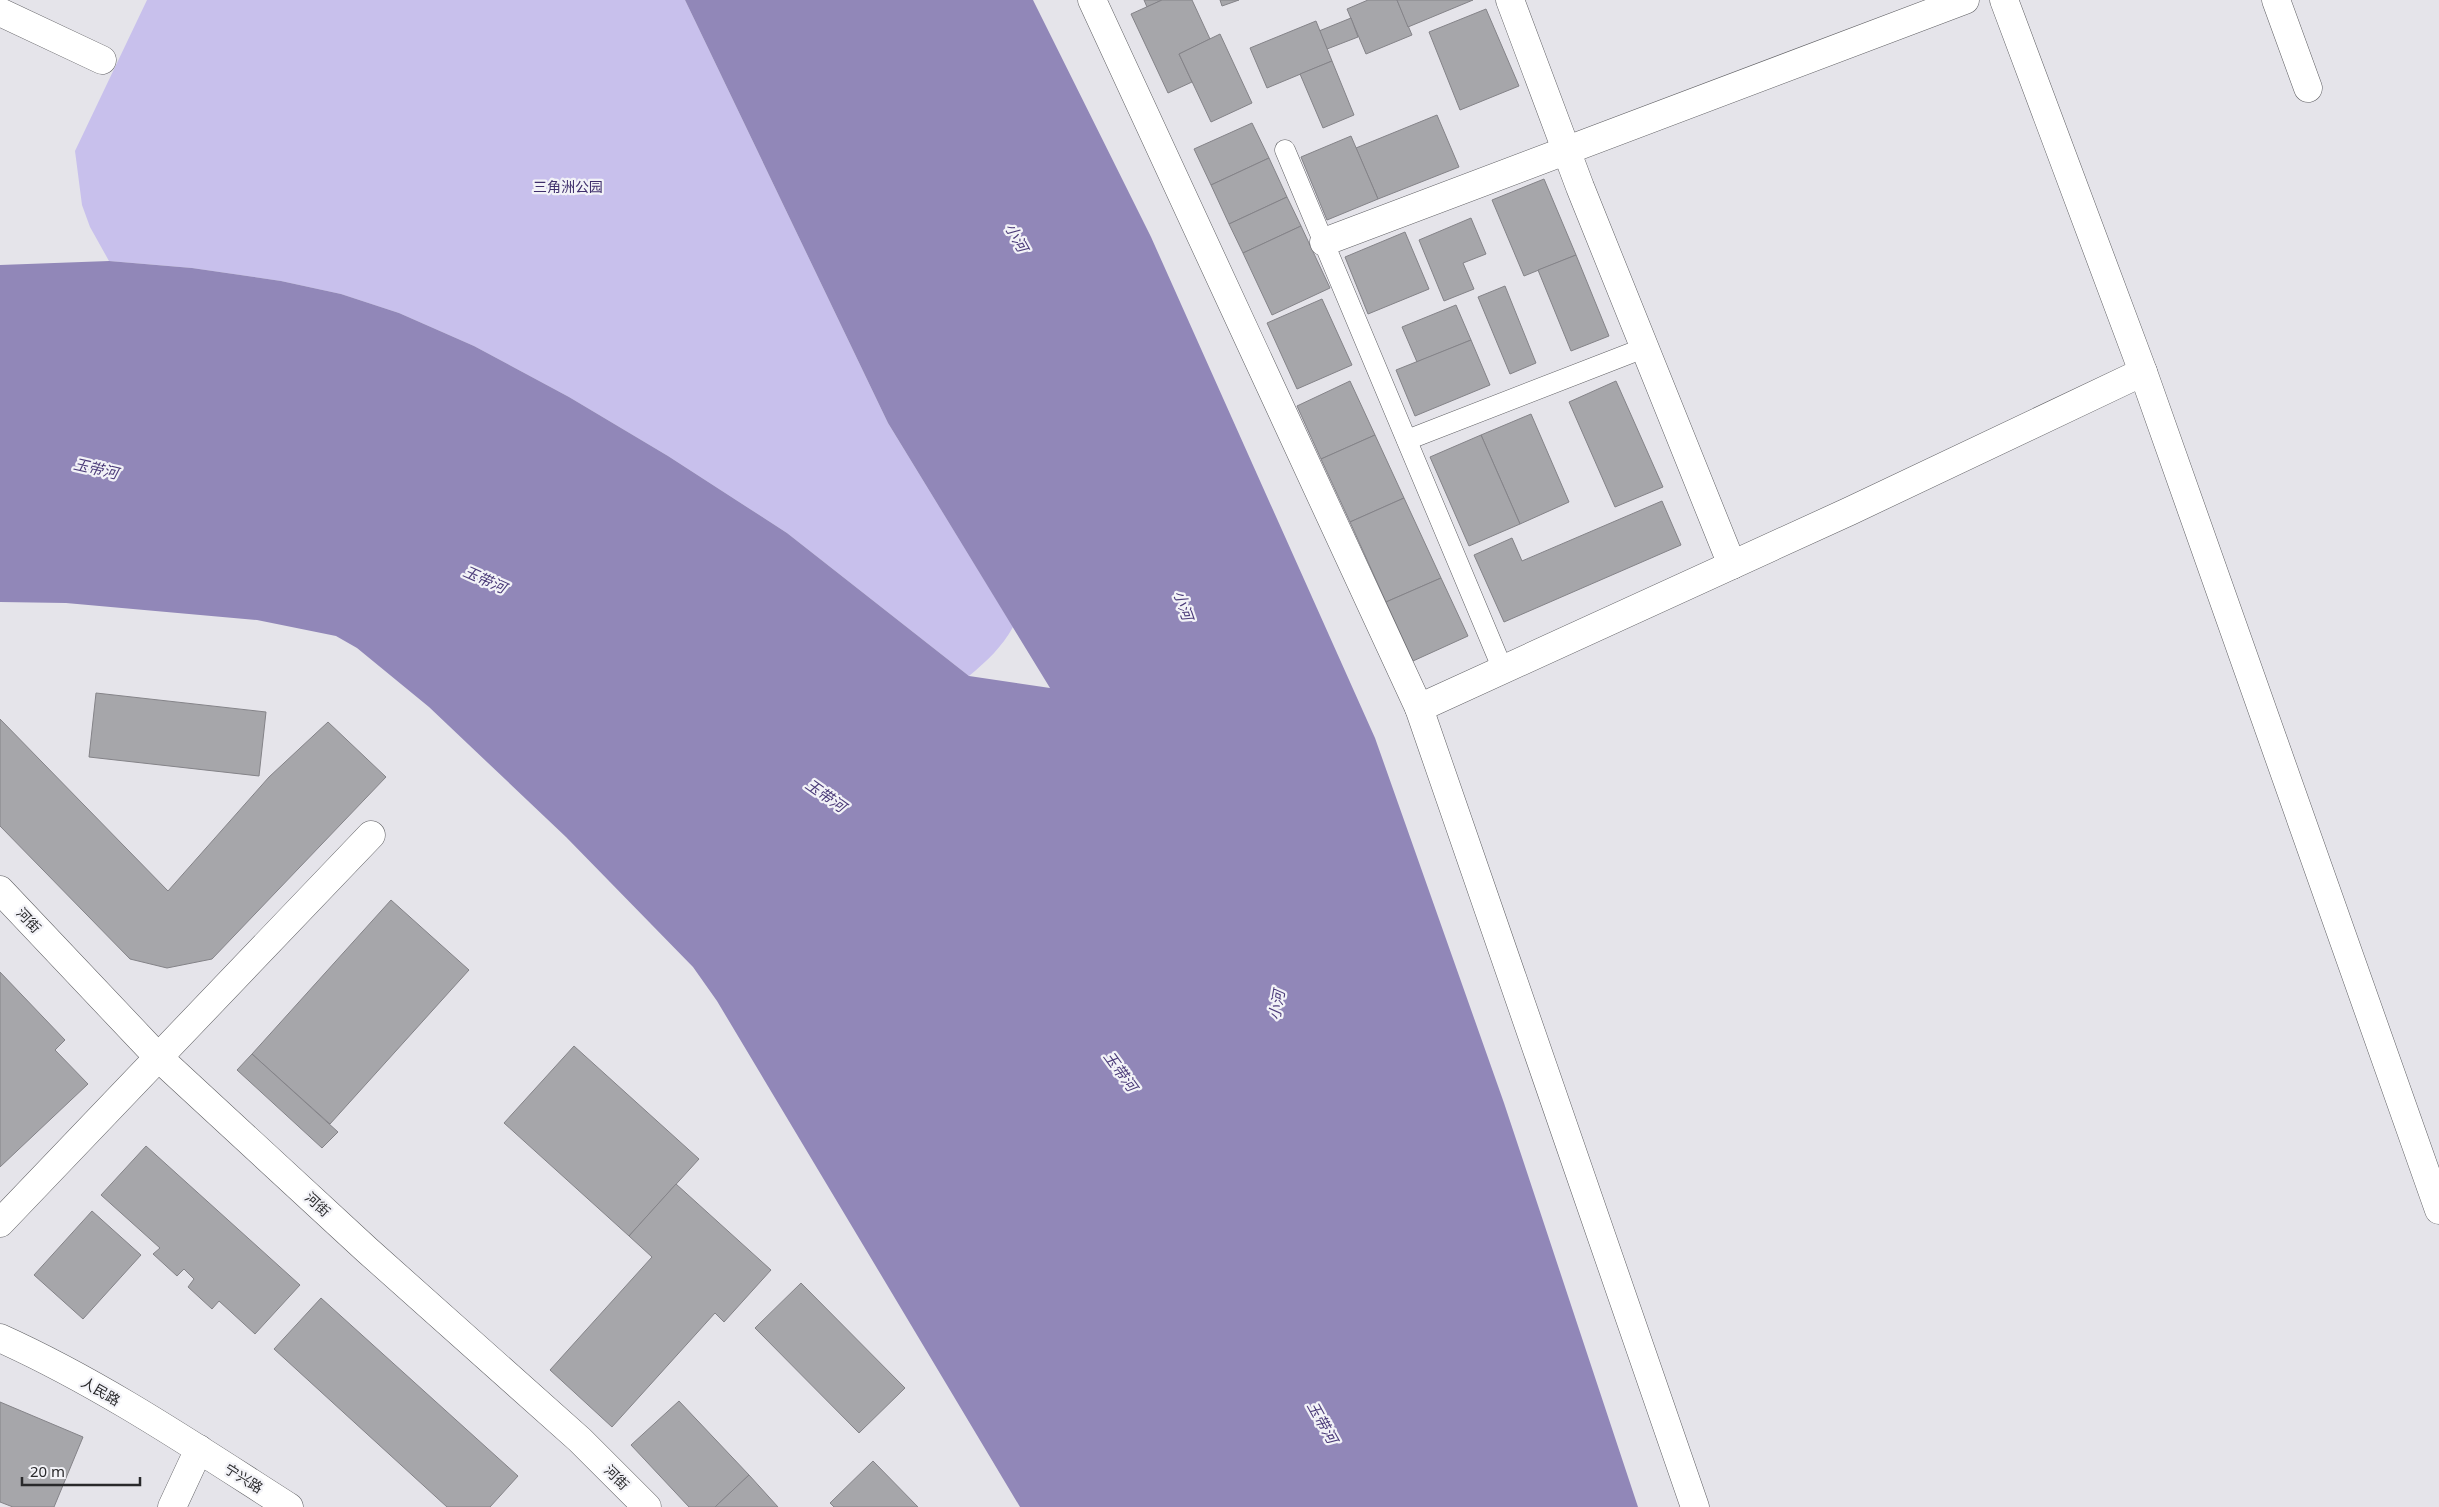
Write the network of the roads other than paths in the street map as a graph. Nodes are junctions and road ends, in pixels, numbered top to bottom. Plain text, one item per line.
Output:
1 (1092, 0) edge
2 (1510, 0) edge
3 (1965, 0) edge
4 (2004, 0) edge
5 (2276, 0) edge
6 (0, 12) edge
7 (102, 60) dead end
8 (2308, 88) dead end
9 (1285, 150) dead end
10 (1567, 150) junction
11 (1324, 242) junction
12 (1644, 348) junction
13 (2143, 372) junction
14 (1407, 440) junction
15 (1732, 565) junction
16 (1503, 670) junction
17 (1419, 708) junction
18 (371, 835) dead end
19 (0, 890) edge
20 (158, 1057) junction
21 (2439, 1210) edge
22 (0, 1223) edge
23 (0, 1338) edge
24 (199, 1449) junction
25 (172, 1507) edge
26 (289, 1507) edge
27 (647, 1507) edge
28 (1695, 1507) edge

1 - 17 street
2 - 10 street
3 - 10 street
4 - 13 street
5 - 8 street
6 - 7 street
9 - 11 lane
10 - 11 street
10 - 12 street
11 - 14 lane
12 - 14 lane
12 - 15 street
13 - 15 street
13 - 21 street
14 - 16 lane
15 - 16 street
16 - 17 street
17 - 28 street
18 - 20 street
19 - 20 street, 河街
20 - 22 street
20 - 27 street, 河街
23 - 24 street, 人民路
24 - 25 street
24 - 26 street, 宁兴路

